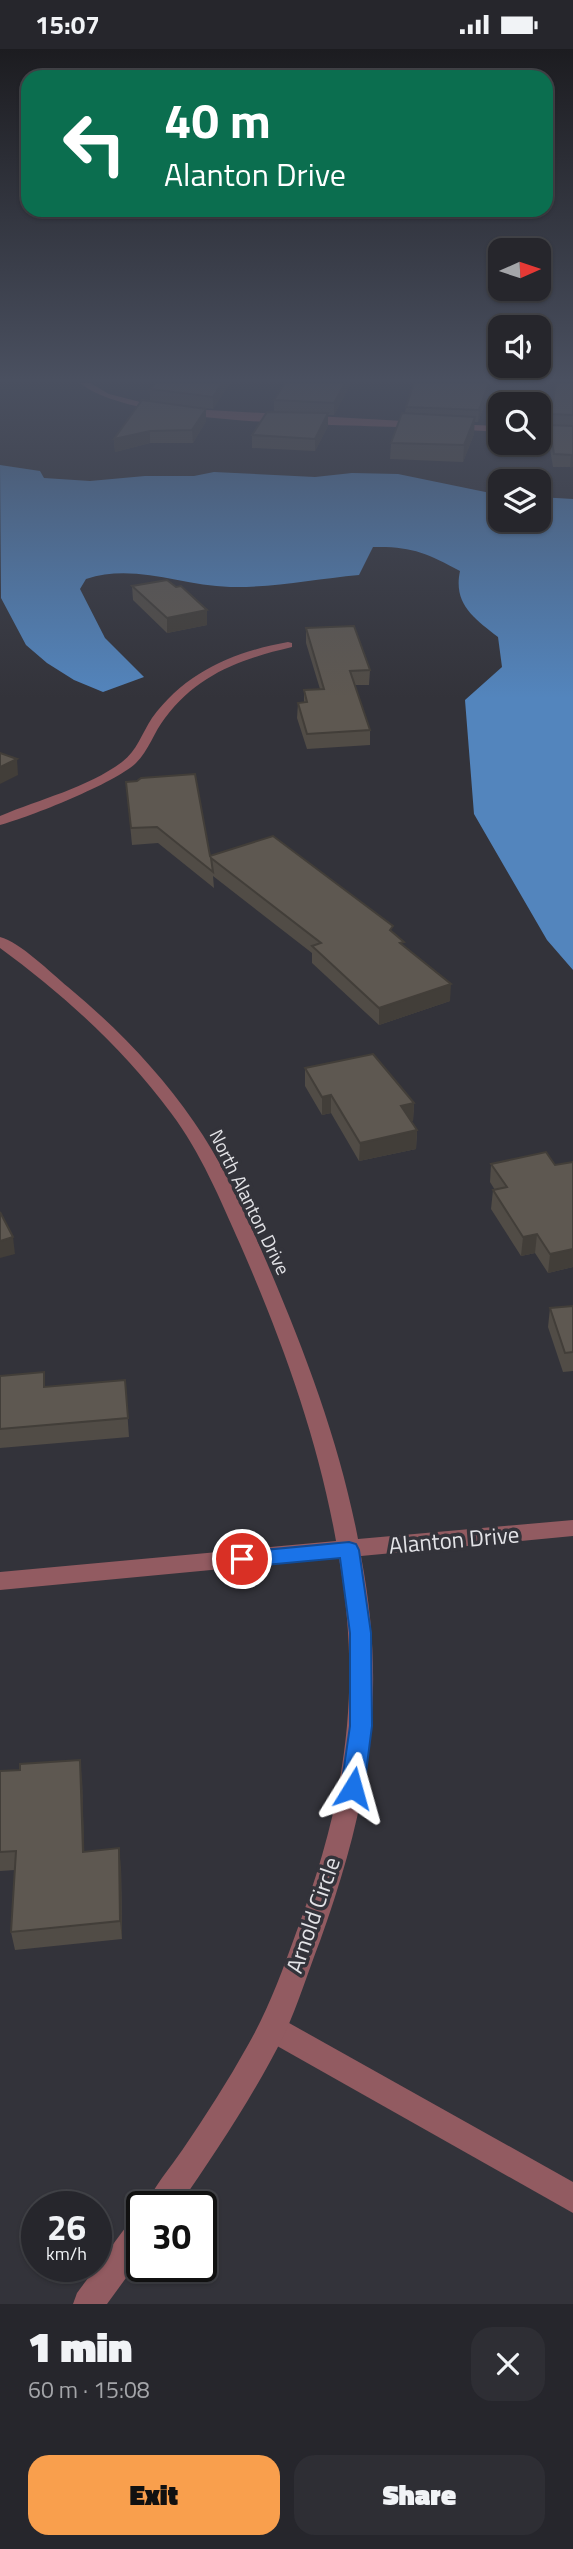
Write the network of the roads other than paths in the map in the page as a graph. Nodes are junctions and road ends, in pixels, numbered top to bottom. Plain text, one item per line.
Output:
1 (288, 645) dead end
2 (0, 821) edge
3 (0, 941) edge
4 (573, 1528) edge
5 (349, 1550) junction
6 (0, 1581) edge
7 (273, 2028) junction
8 (171, 2191) edge
9 (573, 2198) edge
10 (126, 2251) edge
11 (88, 2304) edge

1 - 2 street
3 - 5 street, North Alanton Drive
4 - 5 street, Alanton Drive
5 - 6 street, Alanton Drive
5 - 7 street, Arnold Circle
7 - 8 street, Arnold Circle
7 - 9 street
10 - 11 street

